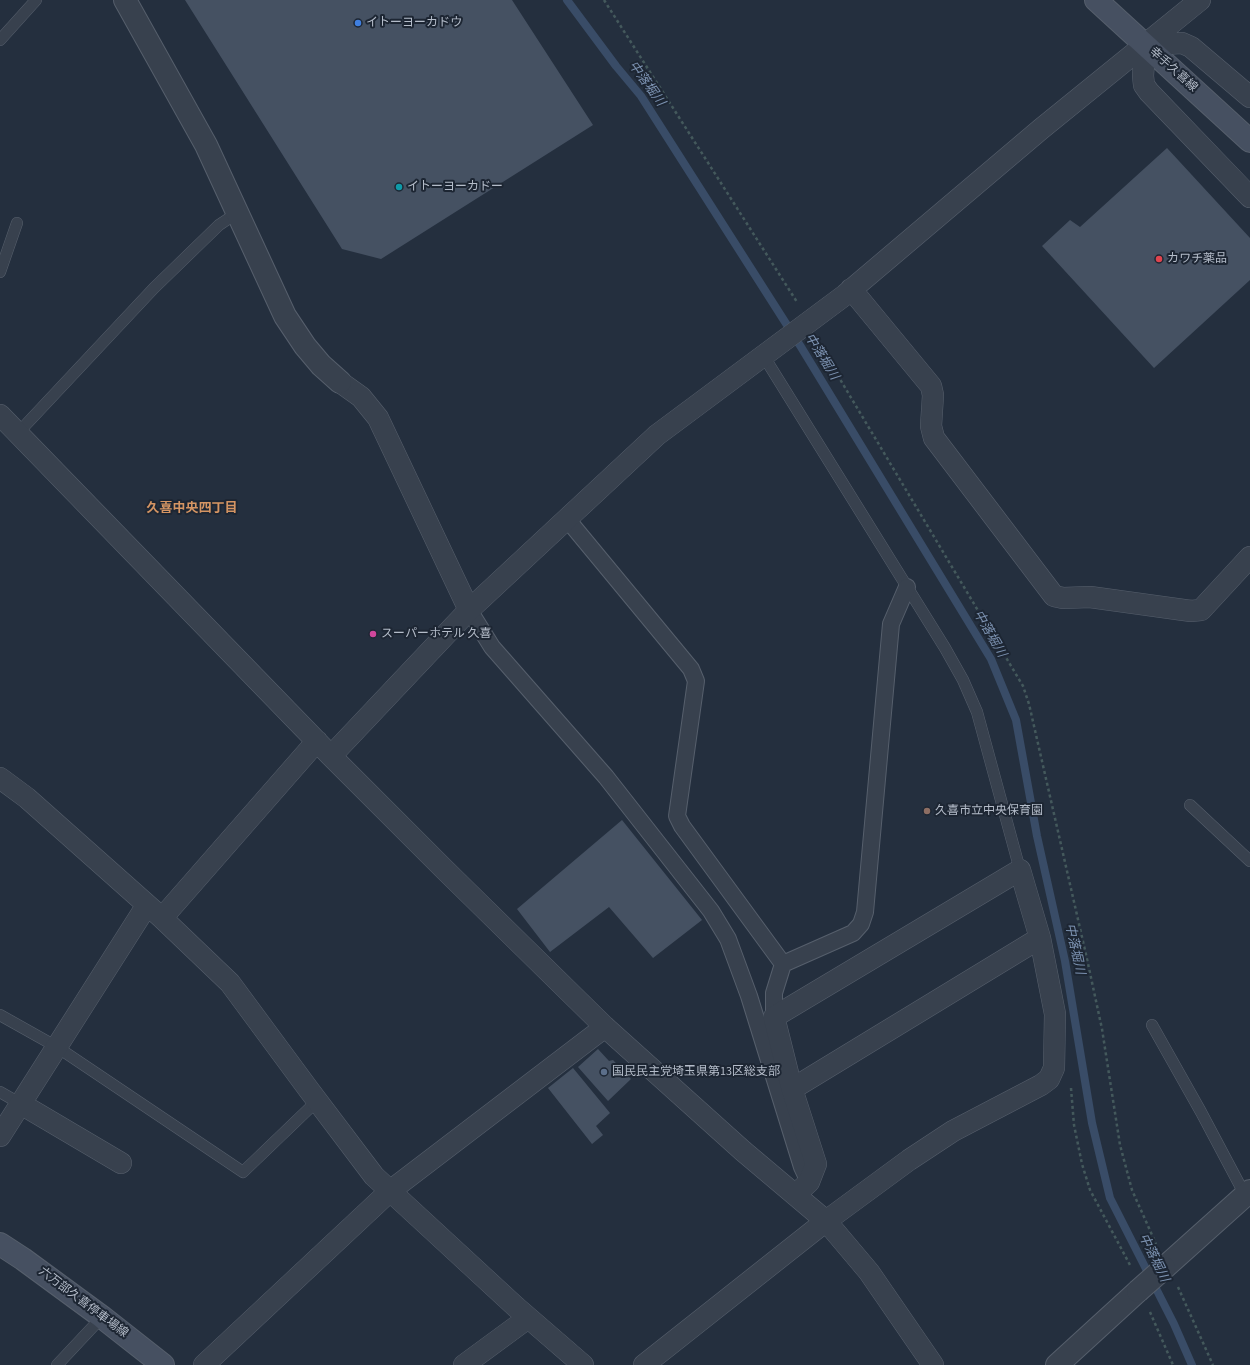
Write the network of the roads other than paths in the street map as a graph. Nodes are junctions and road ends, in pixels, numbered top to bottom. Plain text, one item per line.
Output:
1 (36, 0) edge
2 (125, 0) edge
3 (1096, 0) edge
4 (1200, 0) edge
5 (0, 40) edge
6 (1145, 45) junction
7 (1250, 97) edge
8 (1250, 141) edge
9 (1250, 197) edge
10 (237, 213) junction
11 (17, 223) dead end
12 (0, 272) edge
13 (851, 289) junction
14 (770, 350) junction
15 (340, 382) joint
16 (0, 414) edge
17 (18, 433) junction
18 (567, 519) junction
19 (1250, 557) edge
20 (907, 587) junction
21 (469, 610) junction
22 (316, 740) junction
23 (332, 756) junction
24 (0, 778) edge
25 (1190, 805) dead end
26 (1250, 861) edge
27 (1020, 870) junction
28 (154, 911) junction
29 (1040, 938) junction
30 (783, 964) junction
31 (774, 993) junction
32 (749, 996) junction
33 (0, 1015) edge
34 (774, 1018) junction
35 (1152, 1025) dead end
36 (605, 1027) junction
37 (57, 1047) junction
38 (792, 1089) junction
39 (0, 1092) edge
40 (317, 1101) junction
41 (21, 1104) junction
42 (0, 1136) edge
43 (121, 1163) dead end
44 (802, 1188) junction
45 (390, 1191) junction
46 (1247, 1193) edge
47 (826, 1222) junction
48 (0, 1244) edge
49 (102, 1317) junction
50 (528, 1318) junction
51 (56, 1365) edge
52 (163, 1365) edge
53 (204, 1365) edge
54 (464, 1365) edge
55 (583, 1365) edge
56 (644, 1365) edge
57 (933, 1365) edge
58 (1057, 1365) edge

1 - 5 lane
2 - 10 street
3 - 6 main road, 幸手久喜線
4 - 6 street
6 - 7 street
6 - 8 main road, 幸手久喜線
6 - 9 street
6 - 13 street
10 - 15 street
10 - 17 lane
11 - 12 lane
13 - 14 street
13 - 19 street
14 - 18 street
14 - 20 lane
15 - 21 street
16 - 17 street
17 - 22 street
18 - 21 street
18 - 30 street
20 - 27 lane
20 - 30 street
21 - 23 street
21 - 32 street
22 - 23 street
22 - 28 street
23 - 36 street
24 - 28 street
25 - 26 lane
27 - 29 street
27 - 34 street
28 - 37 street
28 - 40 street
29 - 38 street
29 - 47 street
30 - 31 street
31 - 32 street
31 - 34 street
32 - 44 street
33 - 37 lane
34 - 38 street
35 - 46 lane
36 - 44 street
36 - 45 street
37 - 40 lane
37 - 41 street
38 - 44 street
39 - 41 lane
40 - 45 street
41 - 42 street
41 - 43 street
44 - 47 street
45 - 50 street
45 - 53 street
46 - 58 street, bridge
47 - 56 street
47 - 57 street
48 - 49 main road, 六万部久喜停車場線
49 - 51 lane
49 - 52 main road, 六万部久喜停車場線
50 - 54 street
50 - 55 street

